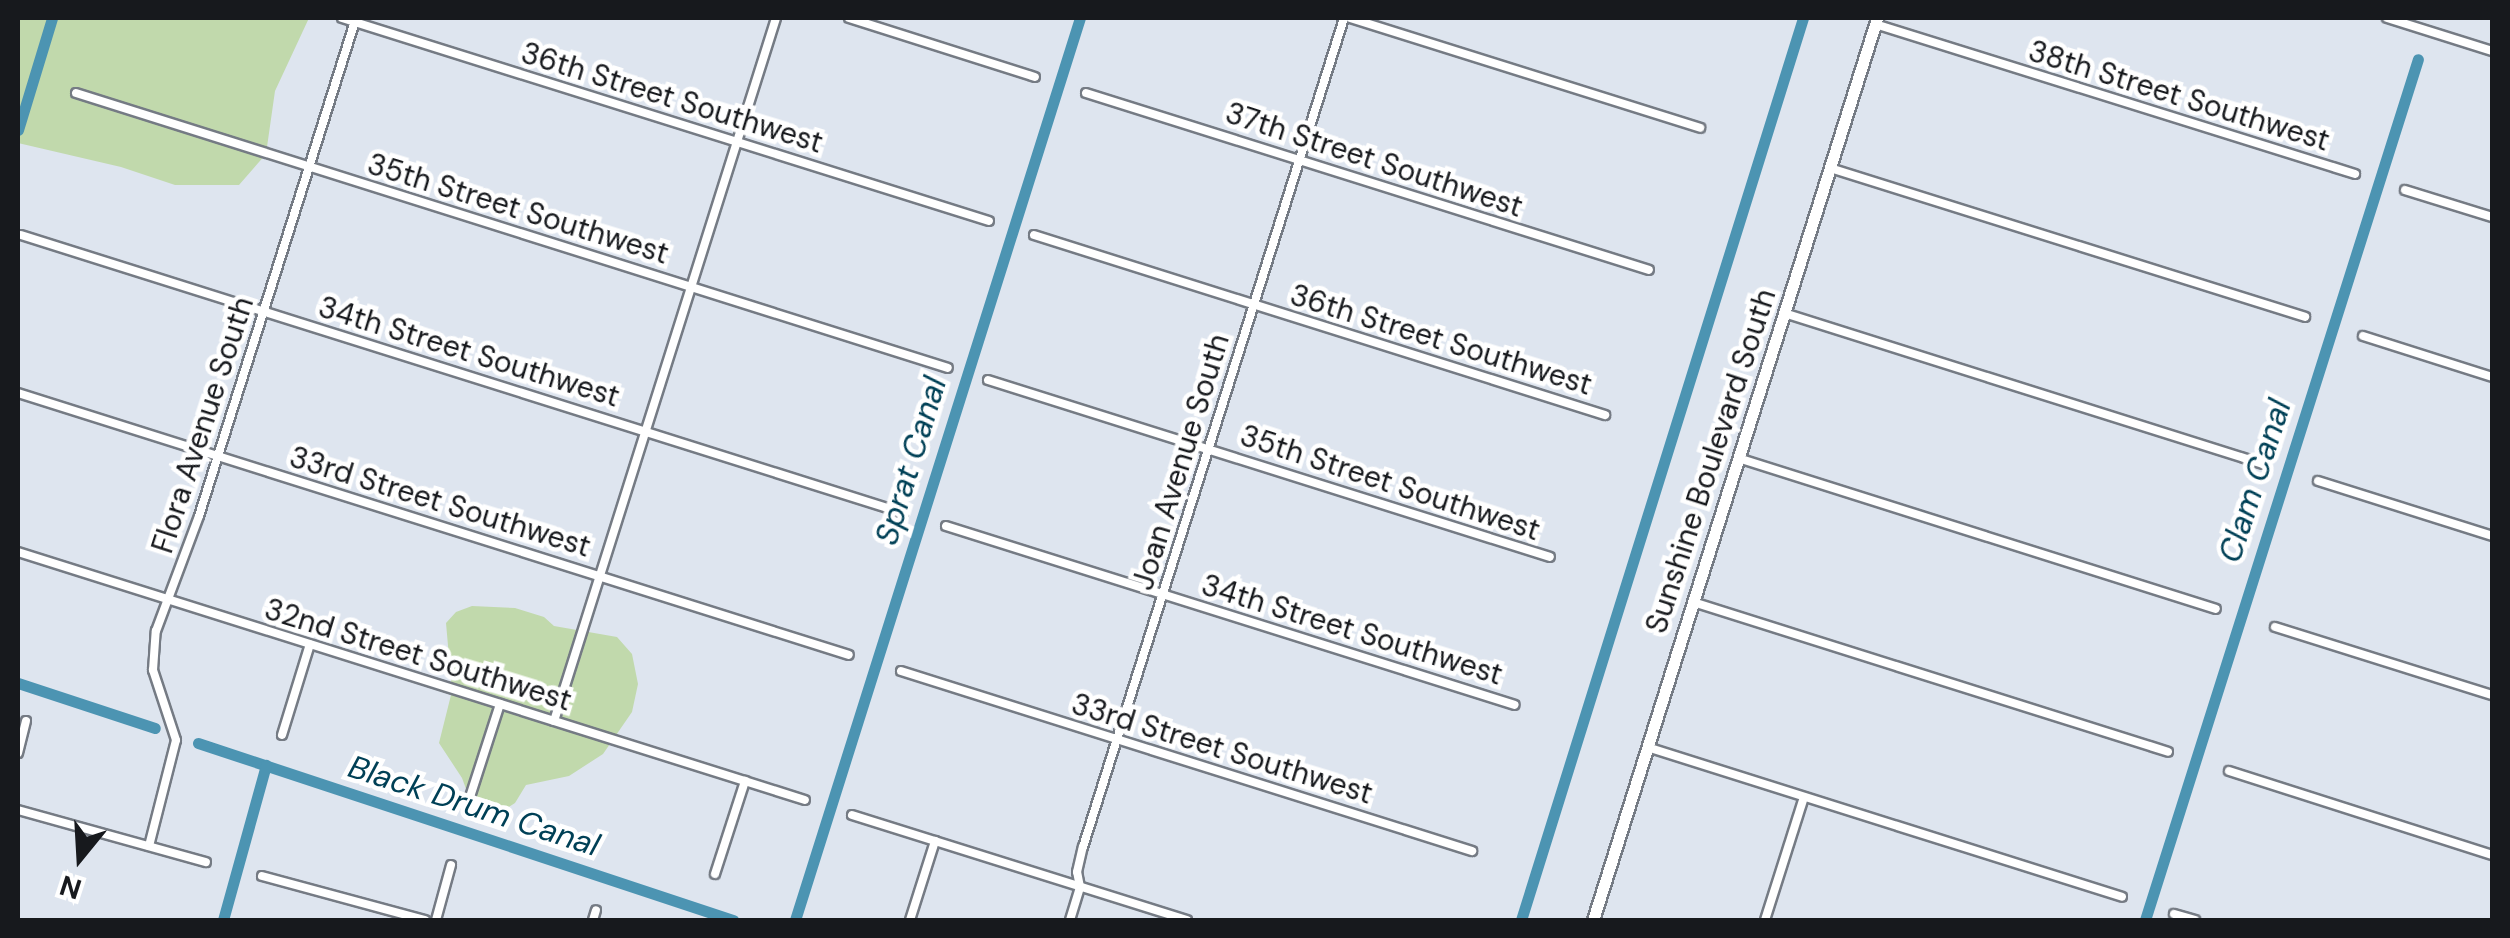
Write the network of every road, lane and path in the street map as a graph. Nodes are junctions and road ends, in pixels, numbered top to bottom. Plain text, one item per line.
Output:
1 (342, 18) edge
2 (776, 18) edge
3 (848, 18) edge
4 (1347, 18) edge
5 (2386, 18) edge
6 (356, 20) edge
7 (1876, 21) edge
8 (2492, 51) edge
9 (1035, 77) dead end
10 (76, 92) dead end
11 (1086, 93) dead end
12 (1700, 128) dead end
13 (737, 142) junction
14 (1300, 160) junction
15 (310, 166) junction
16 (1830, 168) junction
17 (2356, 174) dead end
18 (2405, 190) dead end
19 (2492, 218) edge
20 (989, 222) dead end
21 (20, 235) dead end
22 (1034, 236) dead end
23 (1649, 270) dead end
24 (691, 287) junction
25 (1254, 305) junction
26 (264, 312) junction
27 (1784, 313) junction
28 (2304, 318) dead end
29 (2362, 336) dead end
30 (948, 368) dead end
31 (2492, 377) edge
32 (988, 380) dead end
33 (18, 392) edge
34 (1605, 415) dead end
35 (646, 432) junction
36 (1208, 450) junction
37 (218, 456) junction
38 (1738, 458) junction
39 (2263, 464) dead end
40 (2318, 481) dead end
41 (903, 513) dead end
42 (946, 526) dead end
43 (2492, 536) edge
44 (18, 556) edge
45 (1550, 557) dead end
46 (600, 576) junction
47 (1163, 595) junction
48 (168, 600) junction
49 (1692, 602) junction
50 (2216, 609) dead end
51 (2275, 627) dead end
52 (310, 644) junction
53 (849, 655) dead end
54 (902, 671) dead end
55 (2492, 695) edge
56 (500, 704) junction
57 (1515, 705) dead end
58 (26, 721) dead end
59 (554, 722) junction
60 (282, 735) dead end
61 (1117, 740) junction
62 (1647, 747) junction
63 (2168, 752) dead end
64 (18, 754) edge
65 (2229, 771) dead end
66 (745, 782) junction
67 (1804, 797) junction
68 (469, 800) dead end
69 (805, 800) dead end
70 (18, 810) edge
71 (852, 815) dead end
72 (935, 841) junction
73 (149, 846) junction
74 (1472, 851) dead end
75 (2492, 855) edge
76 (206, 862) dead end
77 (451, 864) dead end
78 (715, 874) dead end
79 (262, 876) dead end
80 (1080, 887) junction
81 (2122, 896) dead end
82 (596, 910) dead end
83 (2174, 914) dead end
84 (425, 920) edge
85 (436, 920) edge
86 (593, 920) edge
87 (910, 920) edge
88 (1070, 920) edge
89 (1186, 920) edge
90 (1593, 920) edge
91 (1765, 920) edge
92 (2195, 920) edge

1 - 6 street, 36th Street Southwest
2 - 13 street
3 - 9 street
4 - 12 street
4 - 14 street, Joan Avenue South
5 - 8 street
6 - 13 street, 36th Street Southwest
6 - 15 street, Flora Avenue South
7 - 16 street, Sunshine Boulevard South
7 - 17 street, 38th Street Southwest
10 - 15 street, 35th Street Southwest
11 - 14 street, 37th Street Southwest
13 - 20 street, 36th Street Southwest
13 - 24 street
14 - 23 street, 37th Street Southwest
14 - 25 street, Joan Avenue South
15 - 24 street, 35th Street Southwest
15 - 26 street, Flora Avenue South
16 - 27 street, Sunshine Boulevard South
16 - 28 street
18 - 19 street
21 - 26 street, 34th Street Southwest
22 - 25 street, 36th Street Southwest
24 - 30 street, 35th Street Southwest
24 - 35 street
25 - 34 street, 36th Street Southwest
25 - 36 street, Joan Avenue South
26 - 35 street, 34th Street Southwest
26 - 37 street, Flora Avenue South
27 - 38 street, Sunshine Boulevard South
27 - 39 street
29 - 31 street
32 - 36 street, 35th Street Southwest
33 - 37 street, 33rd Street Southwest
35 - 41 street, 34th Street Southwest
35 - 46 street
36 - 45 street, 35th Street Southwest
36 - 47 street, Joan Avenue South
37 - 46 street, 33rd Street Southwest
37 - 48 street, Flora Avenue South
38 - 49 street, Sunshine Boulevard South
38 - 50 street
40 - 43 street
42 - 47 street, 34th Street Southwest
44 - 48 street, 32nd Street Southwest
46 - 53 street, 33rd Street Southwest
46 - 59 street
47 - 57 street, 34th Street Southwest
47 - 61 street, Joan Avenue South
48 - 52 street, 32nd Street Southwest
48 - 73 street, Flora Avenue South
49 - 62 street, Sunshine Boulevard South
49 - 63 street
51 - 55 street
52 - 56 street, 32nd Street Southwest
52 - 60 street
54 - 61 street, 33rd Street Southwest
56 - 59 street, 32nd Street Southwest
56 - 68 street
58 - 64 street
59 - 66 street, 32nd Street Southwest
61 - 74 street, 33rd Street Southwest
61 - 80 street, Joan Avenue South
62 - 67 street
62 - 90 street, Sunshine Boulevard South
65 - 75 street
66 - 69 street, 32nd Street Southwest
66 - 78 street
67 - 81 street
67 - 91 street
70 - 73 street
71 - 72 street
72 - 80 street
72 - 87 street
73 - 76 street
77 - 85 street
79 - 84 street
80 - 88 street, Joan Avenue South
80 - 89 street
82 - 86 street
83 - 92 street

